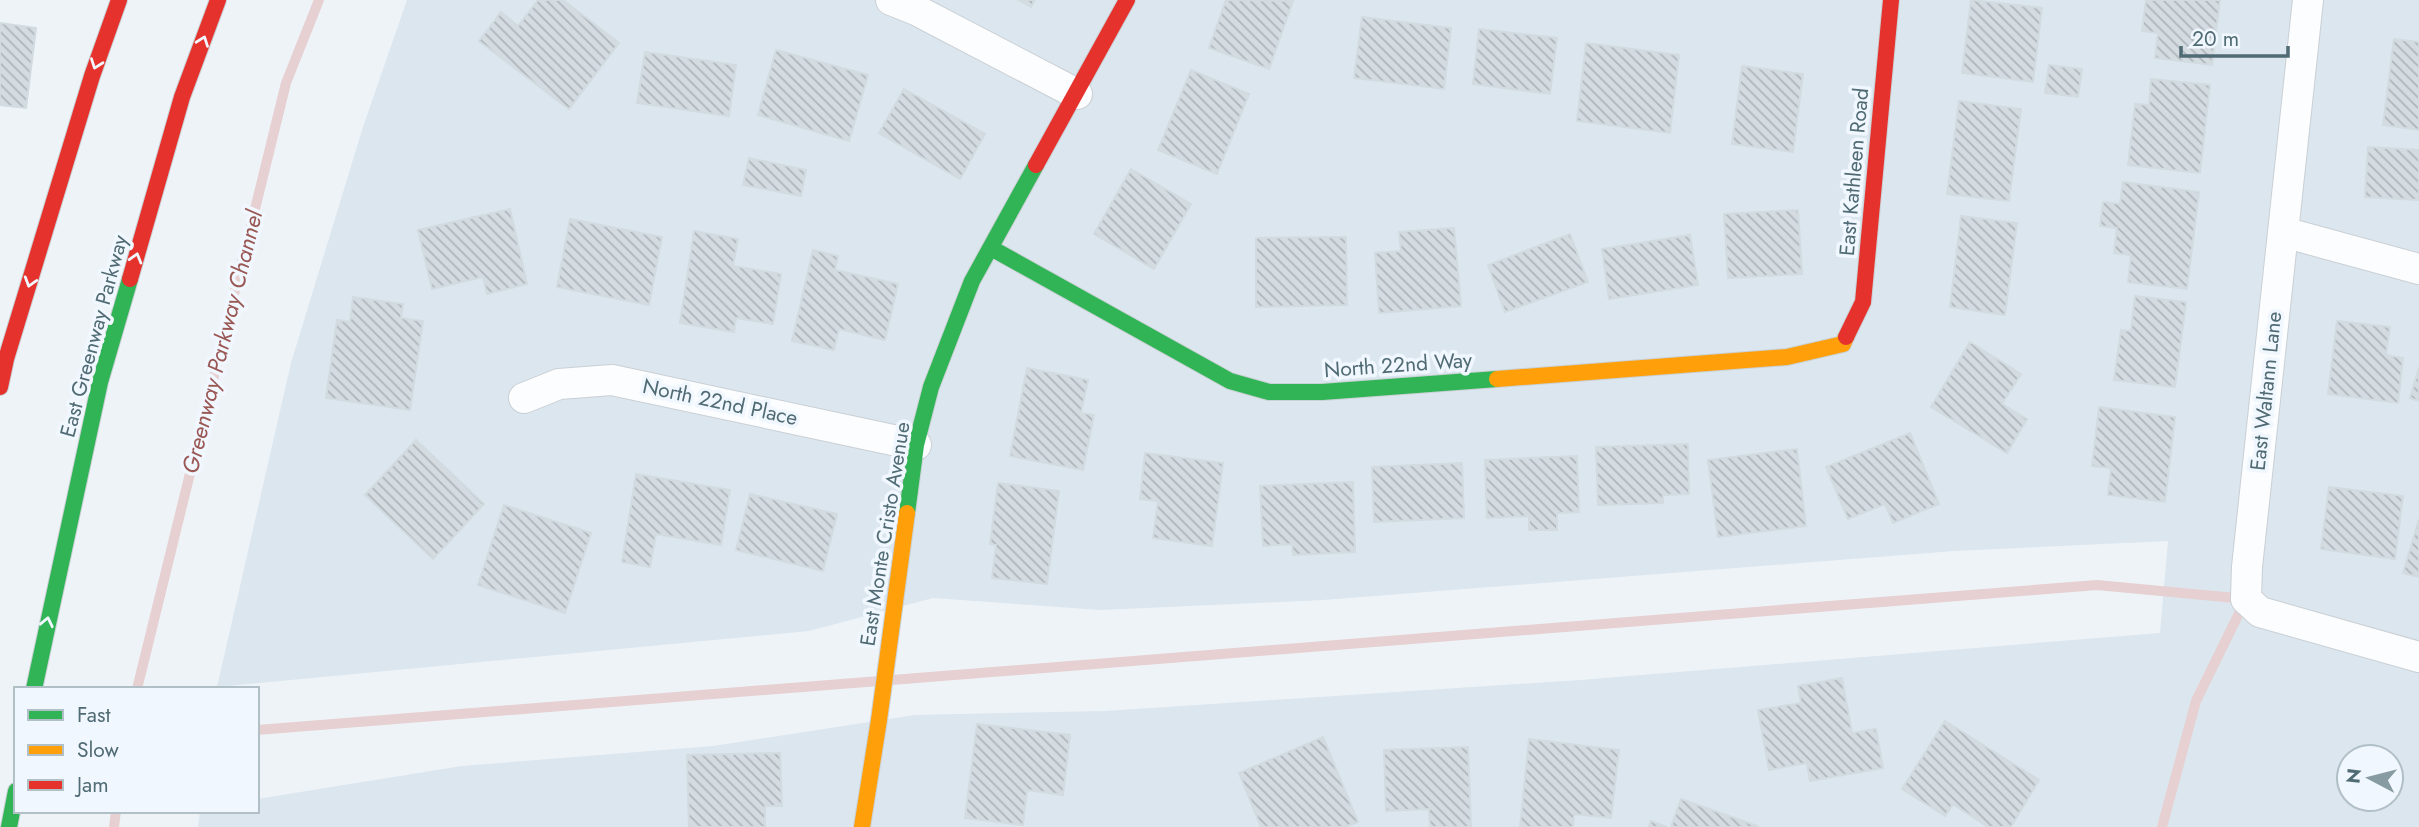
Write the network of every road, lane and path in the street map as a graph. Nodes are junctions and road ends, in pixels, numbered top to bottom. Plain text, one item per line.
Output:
1 (119, 0) edge
2 (218, 0) edge
3 (891, 0) edge
4 (1128, 0) edge
5 (1891, 0) edge
6 (2308, 0) edge
7 (1077, 94) junction
8 (2283, 232) junction
9 (991, 248) junction
10 (2419, 269) edge
11 (1843, 344) joint
12 (0, 387) edge
13 (524, 398) dead end
14 (916, 444) junction
15 (2419, 657) edge
16 (34, 687) edge
17 (14, 801) edge
18 (9, 827) edge
19 (862, 827) edge

1 -> 12 street
16 -> 2 street, East Greenway Parkway
3 - 7 street
4 - 7 street, East Monte Cristo Avenue
5 - 11 street, East Kathleen Road
6 - 8 street, East Waltann Lane
7 - 9 street, East Monte Cristo Avenue
8 - 10 street
8 - 15 street, East Waltann Lane
9 - 11 street, North 22nd Way
9 - 14 street, East Monte Cristo Avenue
13 - 14 street, North 22nd Place
14 - 19 street, East Monte Cristo Avenue
17 - 18 street

